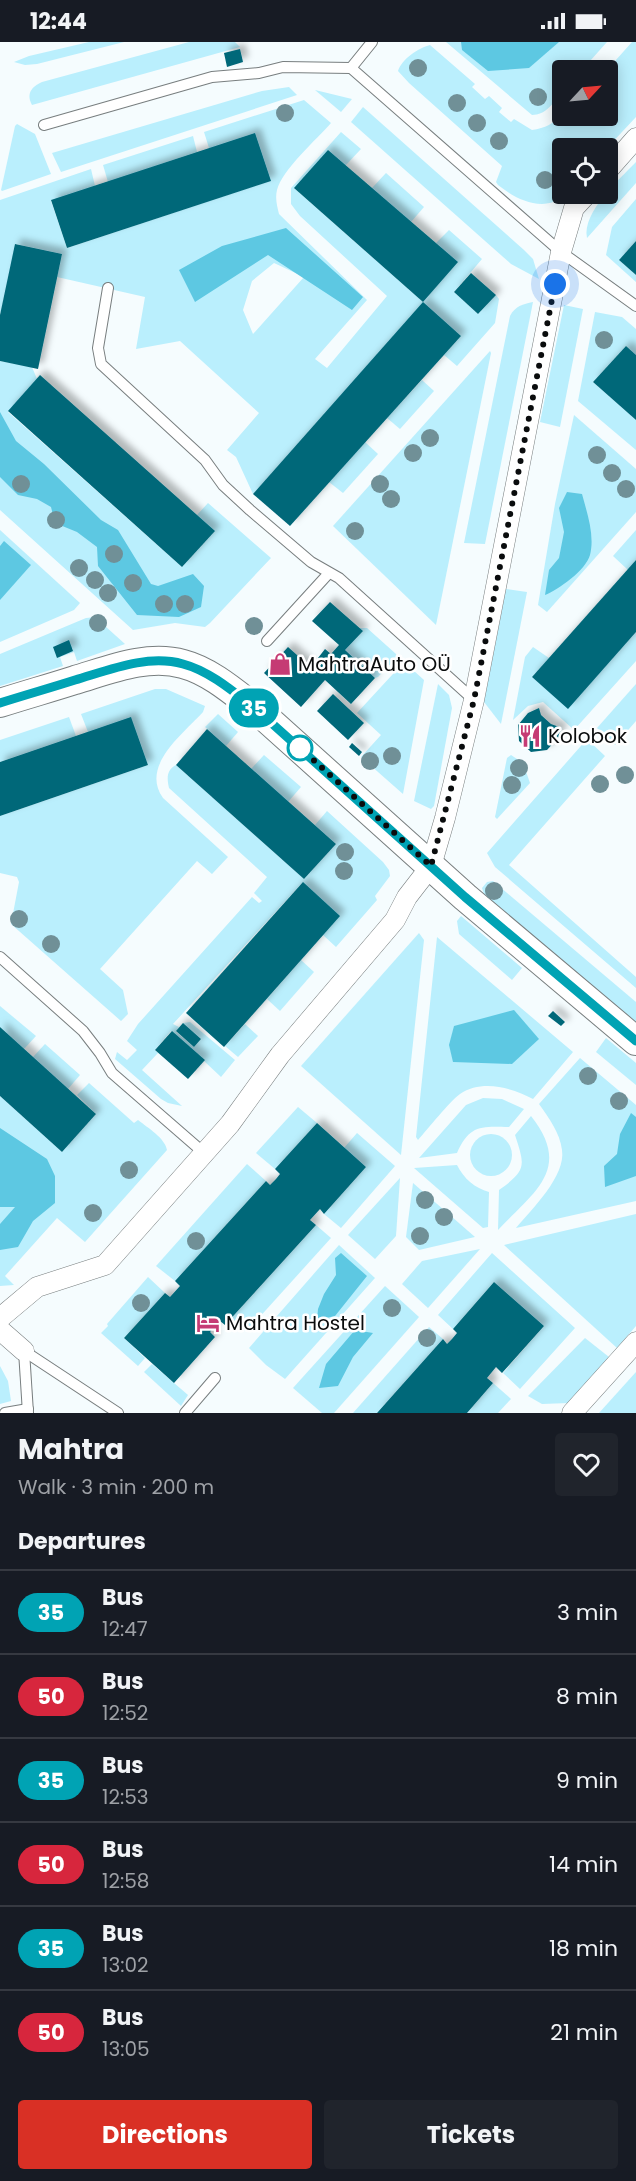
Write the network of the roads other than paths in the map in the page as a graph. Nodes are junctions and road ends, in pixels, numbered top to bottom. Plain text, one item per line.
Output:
1 (372, 42) edge
2 (351, 68) junction
3 (44, 125) dead end
4 (636, 138) edge
5 (618, 159) edge
6 (578, 204) edge
7 (561, 252) junction
8 (108, 288) dead end
9 (636, 306) edge
10 (330, 573) junction
11 (267, 641) dead end
12 (474, 700) junction
13 (0, 703) edge
14 (431, 866) junction
15 (0, 957) edge
16 (636, 1041) edge
17 (204, 1153) junction
18 (0, 1318) edge
19 (0, 1330) edge
20 (636, 1342) edge
21 (24, 1351) junction
22 (215, 1378) dead end
23 (28, 1411) edge
24 (5, 1413) edge
25 (118, 1413) edge
26 (184, 1413) edge
27 (572, 1413) edge

1 - 2 lane
2 - 3 lane
2 - 7 lane
4 - 5 street
6 - 7 street
7 - 9 lane
7 - 12 street
8 - 10 lane
10 - 11 lane
10 - 12 lane
12 - 14 street
13 - 14 street
14 - 16 street
14 - 17 street
15 - 17 lane
17 - 18 street
19 - 21 street
20 - 27 street
21 - 23 lane
21 - 25 lane
22 - 26 lane
23 - 24 lane

